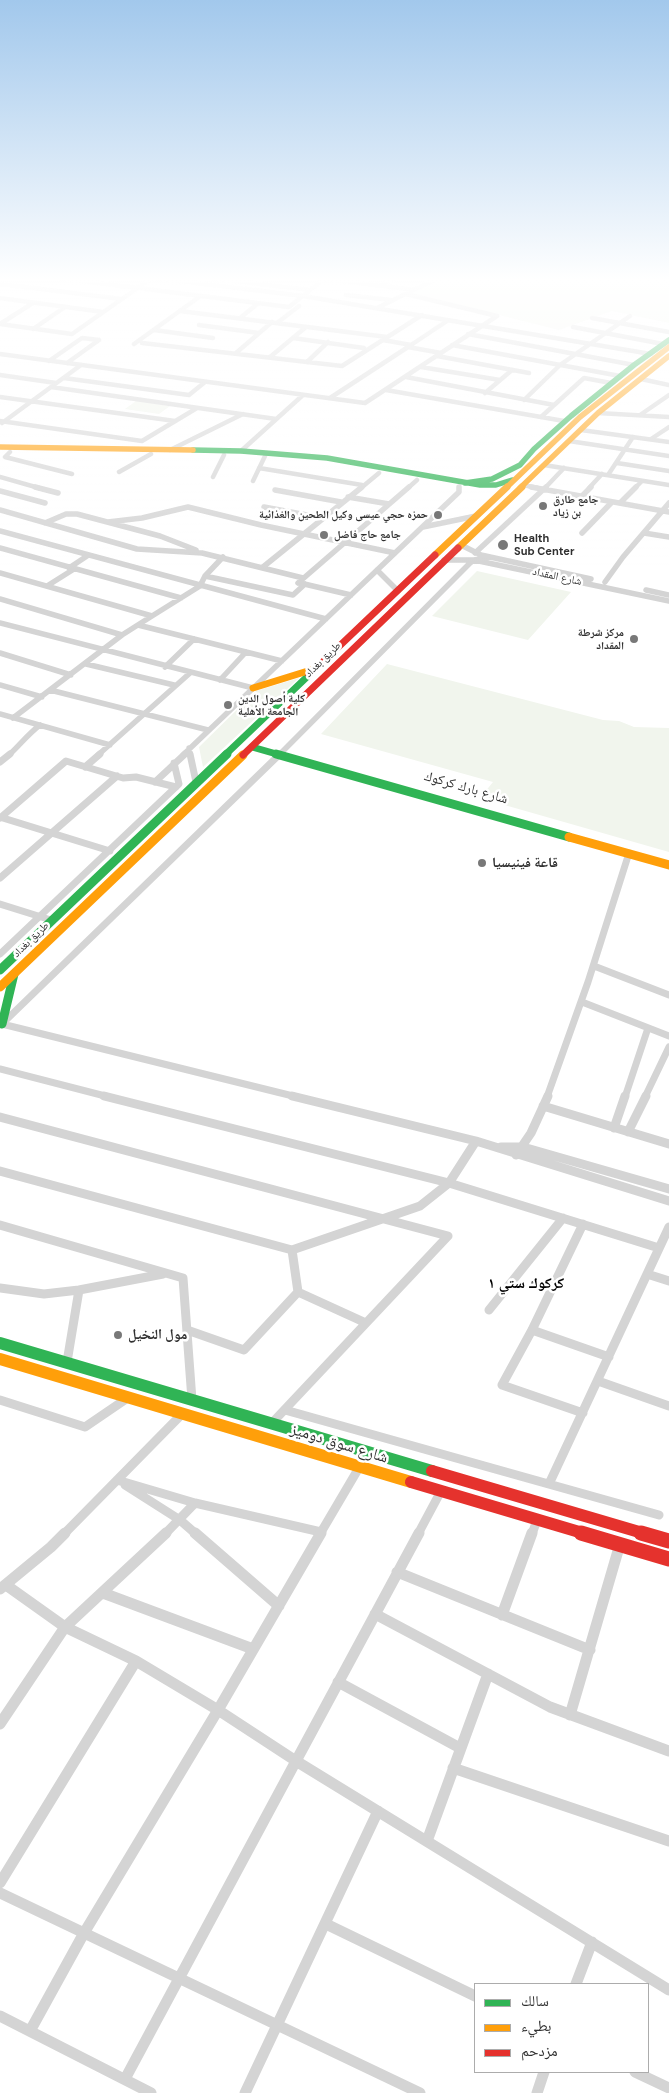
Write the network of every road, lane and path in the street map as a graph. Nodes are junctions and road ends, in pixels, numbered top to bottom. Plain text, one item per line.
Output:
1 (0, 376) edge
2 (67, 376) edge
3 (159, 376) edge
4 (364, 376) edge
5 (474, 376) edge
6 (505, 376) edge
7 (549, 376) edge
8 (611, 376) edge
9 (624, 376) edge
10 (625, 376) edge
11 (645, 376) edge
12 (406, 377) joint
13 (64, 378) junction
14 (622, 378) junction
15 (500, 380) junction
16 (638, 381) junction
17 (205, 382) junction
18 (56, 383) junction
19 (669, 385) edge
20 (51, 387) junction
21 (610, 387) junction
22 (386, 390) junction
23 (485, 394) junction
24 (303, 395) junction
25 (669, 395) edge
26 (0, 397) edge
27 (330, 398) junction
28 (524, 400) junction
29 (31, 402) junction
30 (554, 405) junction
31 (197, 408) junction
32 (598, 413) junction
33 (243, 414) junction
34 (640, 415) junction
35 (541, 417) junction
36 (669, 417) edge
37 (276, 419) junction
38 (570, 419) junction
39 (175, 421) junction
40 (1, 422) edge
41 (668, 428) edge
42 (581, 430) junction
43 (633, 437) junction
44 (651, 439) junction
45 (569, 441) junction
46 (669, 442) edge
47 (0, 447) edge
48 (626, 449) junction
49 (170, 450) junction
50 (5, 451) edge
51 (241, 451) junction
52 (106, 452) junction
53 (151, 454) junction
54 (224, 455) junction
55 (265, 456) junction
56 (669, 456) edge
57 (617, 463) junction
58 (544, 465) junction
59 (259, 468) junction
60 (564, 468) junction
61 (669, 471) edge
62 (119, 472) dead end
63 (378, 473) junction
64 (72, 474) dead end
65 (602, 474) junction
66 (608, 475) junction
67 (213, 477) dead end
68 (0, 478) edge
69 (417, 480) junction
70 (642, 480) junction
71 (253, 481) dead end
72 (520, 481) junction
73 (668, 483) edge
74 (362, 485) junction
75 (461, 485) junction
76 (544, 489) junction
77 (275, 490) dead end
78 (1, 492) edge
79 (58, 493) dead end
80 (582, 496) junction
81 (348, 497) junction
82 (341, 502) junction
83 (612, 502) junction
84 (45, 503) dead end
85 (620, 503) junction
86 (669, 503) edge
87 (389, 504) junction
88 (264, 506) dead end
89 (487, 506) junction
90 (0, 510) edge
91 (662, 511) junction
92 (669, 512) edge
93 (476, 516) junction
94 (323, 518) junction
95 (108, 522) junction
96 (45, 523) junction
97 (423, 527) junction
98 (0, 530) edge
99 (644, 532) junction
100 (582, 533) dead end
101 (302, 534) junction
102 (669, 537) edge
103 (342, 542) junction
104 (461, 545) junction
105 (0, 548) edge
106 (202, 553) junction
107 (395, 553) junction
108 (86, 556) junction
109 (474, 556) junction
110 (224, 557) junction
111 (444, 560) junction
112 (263, 567) junction
113 (72, 568) junction
114 (377, 570) junction
115 (0, 573) edge
116 (205, 576) junction
117 (303, 578) junction
118 (605, 582) junction
119 (305, 584) junction
120 (47, 586) junction
121 (200, 586) junction
122 (398, 591) junction
123 (351, 595) junction
124 (669, 595) edge
125 (181, 598) junction
126 (0, 599) edge
127 (669, 600) edge
128 (152, 616) junction
129 (326, 619) junction
130 (0, 623) edge
131 (138, 625) junction
132 (122, 635) junction
133 (348, 638) junction
134 (194, 639) junction
135 (361, 640) junction
136 (103, 651) junction
137 (246, 652) junction
138 (0, 653) edge
139 (282, 661) junction
140 (86, 664) junction
141 (165, 667) junction
142 (315, 669) junction
143 (190, 673) junction
144 (71, 675) junction
145 (220, 680) junction
146 (0, 685) edge
147 (174, 685) junction
148 (253, 688) junction
149 (50, 690) junction
150 (42, 697) junction
151 (143, 713) junction
152 (0, 714) edge
153 (13, 718) junction
154 (40, 725) junction
155 (208, 730) junction
156 (110, 744) junction
157 (254, 745) junction
158 (189, 748) junction
159 (282, 752) junction
160 (0, 762) edge
161 (174, 762) junction
162 (84, 767) junction
163 (117, 776) junction
164 (155, 782) junction
165 (196, 782) junction
166 (176, 787) junction
167 (0, 817) edge
168 (50, 834) junction
169 (110, 851) junction
170 (629, 854) junction
171 (669, 859) edge
172 (669, 865) edge
173 (0, 878) edge
174 (0, 904) edge
175 (40, 916) junction
176 (52, 920) junction
177 (0, 954) edge
178 (594, 966) junction
179 (0, 970) edge
180 (14, 974) junction
181 (0, 987) edge
182 (669, 995) edge
183 (582, 1002) junction
184 (1, 1025) edge
185 (648, 1028) junction
186 (669, 1036) edge
187 (669, 1047) edge
188 (0, 1069) edge
189 (543, 1106) junction
190 (0, 1117) edge
191 (614, 1128) junction
192 (628, 1132) junction
193 (476, 1141) junction
194 (669, 1144) edge
195 (523, 1147) junction
196 (499, 1148) junction
197 (516, 1155) junction
198 (0, 1171) edge
199 (449, 1183) junction
200 (669, 1189) edge
201 (669, 1201) edge
202 (563, 1218) junction
203 (383, 1219) junction
204 (583, 1224) junction
205 (0, 1225) edge
206 (669, 1228) edge
207 (659, 1248) junction
208 (292, 1250) junction
209 (166, 1273) junction
210 (647, 1274) junction
211 (669, 1281) edge
212 (0, 1288) edge
213 (79, 1290) junction
214 (298, 1292) junction
215 (490, 1310) dead end
216 (366, 1323) junction
217 (187, 1330) junction
218 (532, 1330) junction
219 (0, 1343) edge
220 (609, 1357) junction
221 (0, 1359) edge
222 (67, 1362) junction
223 (598, 1381) junction
224 (129, 1397) junction
225 (0, 1400) edge
226 (192, 1400) junction
227 (669, 1406) edge
228 (222, 1409) junction
229 (285, 1410) junction
230 (582, 1413) junction
231 (182, 1414) junction
232 (214, 1423) junction
233 (272, 1423) junction
234 (360, 1466) junction
235 (117, 1480) junction
236 (549, 1484) junction
237 (441, 1490) junction
238 (195, 1503) junction
239 (659, 1515) dead end
240 (180, 1520) junction
241 (538, 1520) junction
242 (321, 1532) junction
243 (669, 1541) edge
244 (620, 1544) junction
245 (669, 1559) edge
246 (397, 1572) junction
247 (3, 1587) edge
248 (103, 1593) junction
249 (279, 1606) junction
250 (375, 1614) junction
251 (502, 1615) junction
252 (65, 1627) junction
253 (253, 1649) junction
254 (590, 1650) junction
255 (136, 1661) junction
256 (488, 1674) junction
257 (338, 1682) junction
258 (218, 1710) junction
259 (570, 1715) junction
260 (0, 1724) edge
261 (460, 1748) junction
262 (669, 1749) edge
263 (296, 1761) junction
264 (452, 1768) junction
265 (378, 1811) junction
266 (427, 1841) junction
267 (669, 1841) edge
268 (0, 1883) edge
269 (0, 1893) edge
270 (326, 1924) junction
271 (84, 1933) junction
272 (592, 1942) junction
273 (179, 1978) junction
274 (576, 1983) edge
275 (669, 1990) edge
276 (474, 1996) edge
277 (0, 2016) edge
278 (278, 2026) junction
279 (30, 2032) junction
280 (544, 2073) edge
281 (637, 2073) edge
282 (125, 2079) junction
283 (669, 2088) edge
284 (152, 2093) edge
285 (245, 2093) edge
286 (420, 2093) edge
287 (537, 2093) edge

1 - 18 street
2 - 13 street
3 - 17 street
4 - 27 street
5 - 15 street
6 - 15 street
7 - 28 street
8 - 14 street
9 - 14 main road
10 - 14 main road, طريق بغداد
11 - 16 main road, طريق بغداد
12 - 22 street
12 - 23 street
13 - 17 street
13 - 18 street
14 - 16 main road
14 - 21 main road, طريق بغداد
15 - 23 street
16 - 19 street
16 - 32 main road, طريق بغداد
17 - 24 street
18 - 20 street
20 - 29 street
20 - 31 street
21 - 30 street
21 - 38 main road, طريق بغداد
22 - 27 street
22 - 35 street
23 - 28 street
24 - 27 street
24 - 37 street
25 - 34 street
26 - 29 street
28 - 30 street
29 - 39 street
29 - 40 street
30 - 35 street
31 - 33 street
31 - 39 street
32 - 34 street
32 - 42 main road, طريق بغداد
33 - 37 street
33 - 49 street
34 - 36 street
35 - 38 street
37 - 51 street
38 - 72 main road, طريق بغداد
38 - 75 main road
39 - 40 street
41 - 44 street
42 - 43 street
42 - 45 main road, طريق بغداد
43 - 44 street
43 - 48 street
44 - 46 street
45 - 48 street
45 - 58 main road, طريق بغداد
47 - 52 main road
48 - 56 street
48 - 57 street
49 - 51 main road
49 - 52 main road
50 - 52 main road
50 - 64 street
51 - 75 main road
52 - 53 main road
53 - 54 main road
53 - 62 street
54 - 55 main road
54 - 67 street
55 - 59 street
55 - 63 main road
57 - 61 street
57 - 66 street
58 - 60 street
58 - 72 main road, طريق بغداد
59 - 71 street
59 - 74 street
60 - 65 street
60 - 76 street
63 - 69 main road
63 - 74 street
65 - 66 street
65 - 80 street
66 - 70 street
68 - 79 street
69 - 75 main road
69 - 87 street
70 - 73 street
70 - 85 street
72 - 75 main road
72 - 76 street
72 - 89 main road, طريق بغداد
72 - 104 main road, طريق بغداد
74 - 81 street
75 - 89 main road
75 - 97 street
76 - 80 street
76 - 109 street
77 - 82 street
78 - 84 street
80 - 83 street
81 - 82 street
81 - 87 street
82 - 94 street
83 - 85 street
83 - 100 street
85 - 91 street
86 - 91 street
87 - 103 street
88 - 94 street
89 - 93 main road, طريق بغداد
90 - 96 street
91 - 92 street
91 - 99 street
93 - 97 street
93 - 122 main road, طريق بغداد
94 - 101 street
95 - 96 street
95 - 101 street
95 - 106 street
96 - 106 street
97 - 107 street
98 - 108 street
99 - 102 street
99 - 118 street
101 - 103 street
101 - 112 street
103 - 107 street
103 - 117 street
104 - 109 street, شارع المقداد
104 - 111 main road, طريق بغداد
105 - 113 street
106 - 110 street
107 - 114 street
108 - 113 street
108 - 121 street
109 - 111 street, شارع المقداد
109 - 118 street, شارع المقداد
109 - 127 street, شارع المقداد
109 - 159 street
110 - 112 street
110 - 116 street
111 - 135 main road, طريق بغداد
112 - 117 street
113 - 120 street
113 - 125 street
114 - 122 street
114 - 123 street
115 - 120 street
116 - 119 street
116 - 121 street
117 - 119 street
118 - 124 street, شارع المقداد
119 - 123 street
120 - 128 street
121 - 125 street
121 - 129 street
122 - 133 main road, طريق بغداد
123 - 129 street
125 - 128 street
126 - 132 street
128 - 131 street
129 - 139 street
130 - 136 street
131 - 132 street
131 - 134 street
132 - 136 street
133 - 135 main road
133 - 142 main road, طريق بغداد
134 - 137 street
134 - 141 street
135 - 157 main road, طريق بغداد
136 - 140 street
136 - 141 street
137 - 139 street
137 - 145 street
138 - 144 street
139 - 148 street
140 - 144 street
140 - 147 street
141 - 143 street
142 - 148 main road
142 - 165 main road, طريق بغداد
143 - 145 street
143 - 147 street
144 - 149 street
145 - 148 street
146 - 150 street
147 - 151 street
148 - 155 street
149 - 150 street
149 - 151 street
150 - 153 street
151 - 155 street
151 - 156 street
152 - 153 street
153 - 154 street
154 - 156 street
154 - 160 street
155 - 158 street
156 - 162 street
157 - 159 main road
157 - 180 main road, طريق بغداد
158 - 161 street
158 - 165 street
159 - 170 main road
159 - 171 main road, شارع بارك كركوك
159 - 184 street
161 - 164 street
161 - 166 street
162 - 163 street
162 - 167 street
163 - 164 street
163 - 168 street
164 - 166 street
165 - 176 main road, طريق بغداد
166 - 169 street
167 - 168 street
168 - 169 street
168 - 173 street
169 - 175 street
170 - 172 main road
170 - 178 street
174 - 175 street
175 - 176 street
175 - 177 street
176 - 179 main road, طريق بغداد
178 - 182 street
178 - 183 street
180 - 181 main road, طريق بغداد
180 - 184 main road
183 - 185 street
183 - 189 street
184 - 193 street
185 - 186 street
185 - 191 street
187 - 192 street
188 - 199 street
189 - 191 street
189 - 195 street
190 - 203 street
191 - 192 street
192 - 194 street
193 - 196 street
193 - 199 street
195 - 196 street
195 - 197 street
195 - 200 street
196 - 197 street
197 - 201 street
198 - 208 street
199 - 202 street
199 - 203 street
202 - 204 street
202 - 215 street
203 - 208 street
203 - 216 street
204 - 207 street
204 - 218 street
205 - 209 street
206 - 207 street
207 - 210 street
208 - 214 street
209 - 213 street
209 - 217 street
210 - 211 street
210 - 220 street
212 - 213 street
213 - 222 street
214 - 216 street
214 - 217 street
216 - 229 street
217 - 226 street
218 - 220 street
218 - 230 street
219 - 222 main road, شارع سوق دوميز
220 - 223 street
221 - 224 main road, شارع سوق دوميز
222 - 226 main road, شارع سوق دوميز
223 - 227 street
223 - 230 street
224 - 225 street
224 - 231 main road, شارع سوق دوميز
226 - 228 main road, شارع سوق دوميز
228 - 232 main road
228 - 233 main road, شارع سوق دوميز
229 - 233 street
229 - 236 street
230 - 236 street
231 - 232 main road, شارع سوق دوميز
231 - 235 street
232 - 234 main road, شارع سوق دوميز
233 - 243 main road, شارع سوق دوميز
234 - 237 main road, شارع سوق دوميز
234 - 242 street
235 - 238 street
235 - 240 street
235 - 247 street
236 - 239 street
237 - 241 main road, شارع سوق دوميز
237 - 246 street
238 - 240 street
238 - 242 street
240 - 248 street
240 - 249 street
241 - 244 main road, شارع سوق دوميز
241 - 251 street
242 - 249 street
244 - 245 main road, شارع سوق دوميز
244 - 254 street
246 - 250 street
246 - 251 street
247 - 252 street
248 - 252 street
248 - 253 street
249 - 253 street
250 - 256 street
250 - 257 street
251 - 254 street
252 - 255 street
252 - 260 street
253 - 258 street
254 - 259 street
255 - 258 street
255 - 268 street
256 - 259 street
256 - 261 street
257 - 261 street
257 - 263 street
258 - 263 street
258 - 271 street
259 - 262 street
261 - 264 street
263 - 265 street
263 - 273 street
264 - 266 street
264 - 267 street
265 - 266 street
265 - 270 street
266 - 272 street
269 - 271 street
270 - 276 street
270 - 278 street
271 - 273 street
271 - 279 street
272 - 274 street
272 - 275 street
273 - 278 street
273 - 282 street
277 - 279 street
278 - 285 street
278 - 286 street
279 - 282 street
280 - 287 street
281 - 283 street
282 - 284 street

